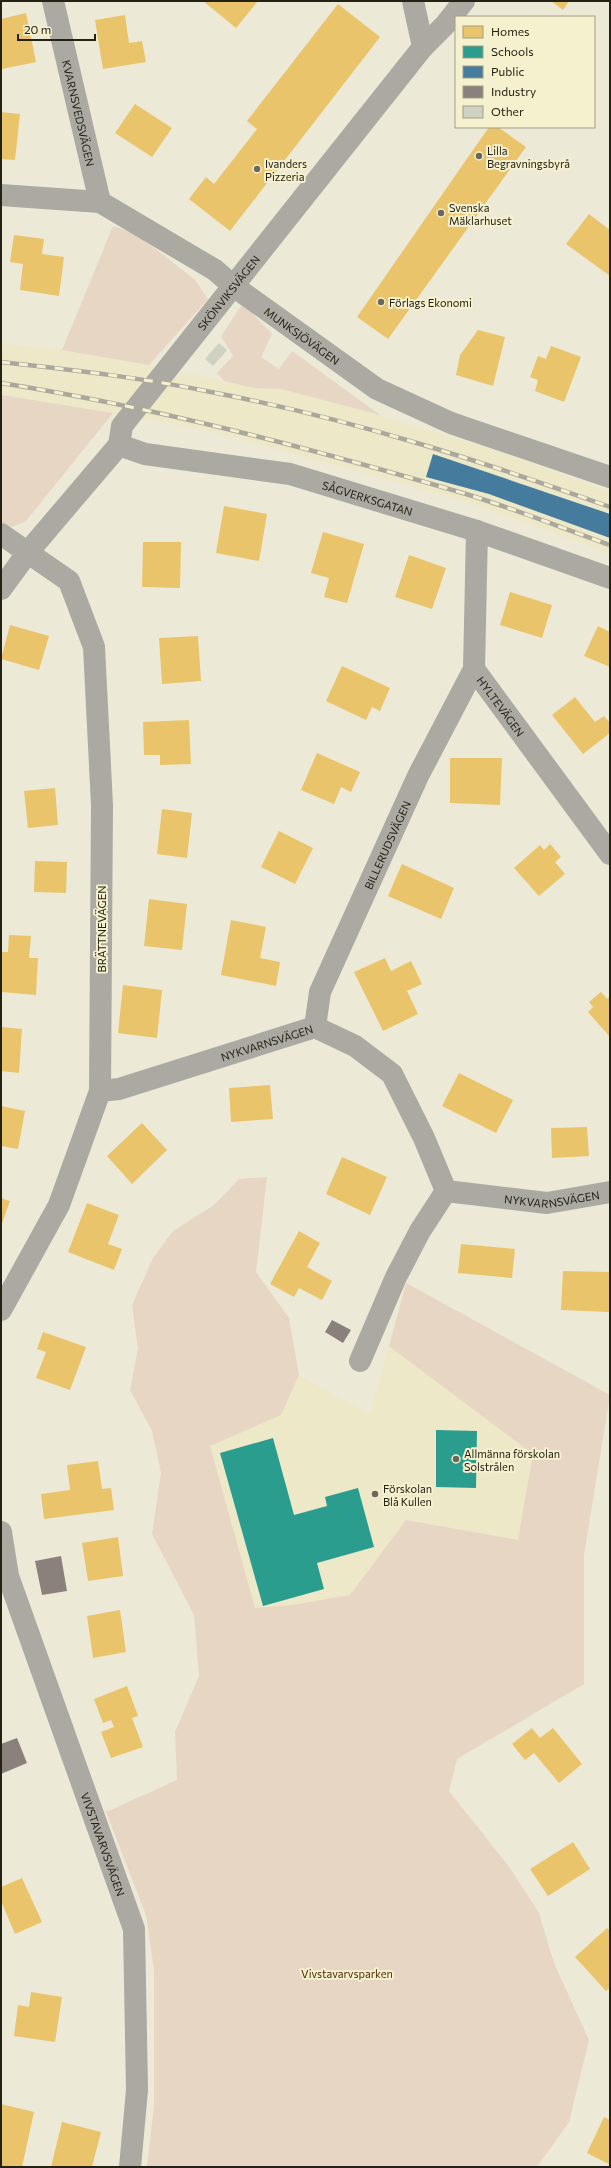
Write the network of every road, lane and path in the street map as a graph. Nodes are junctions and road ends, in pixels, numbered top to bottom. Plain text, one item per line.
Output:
1 (53, 1) edge
2 (413, 1) edge
3 (464, 1) edge
4 (423, 47) junction
5 (1, 195) edge
6 (100, 202) junction
7 (232, 285) junction
8 (119, 445) junction
9 (610, 477) edge
10 (477, 531) junction
11 (1, 534) edge
12 (28, 552) junction
13 (610, 578) edge
14 (1, 589) edge
15 (474, 669) junction
16 (610, 854) edge
17 (315, 1027) junction
18 (100, 1091) junction
19 (446, 1191) junction
20 (610, 1192) edge
21 (1, 1310) edge
22 (360, 1360) dead end
23 (1, 1532) edge
24 (5, 1579) edge
25 (130, 2167) edge

1 - 6 street, KVARNSVEDSVÄGEN
2 - 4 street
3 - 4 street, SKÖNVIKSVÄGEN
4 - 7 street, SKÖNVIKSVÄGEN
5 - 6 street, MUNKSJÖVÄGEN
6 - 7 street, MUNKSJÖVÄGEN
7 - 8 street, SKÖNVIKSVÄGEN
7 - 9 street, MUNKSJÖVÄGEN
8 - 10 street, SÅGVERKSGATAN
8 - 12 street
10 - 13 street, SÅGVERKSGATAN
10 - 15 street, HYLTEVÄGEN
11 - 12 street
12 - 14 street
12 - 18 street, BRÄTTNEVÄGEN
15 - 16 street, HYLTEVÄGEN
15 - 17 street, BILLERUDSVÄGEN
17 - 18 street, NYKVARNSVÄGEN
17 - 19 street, NYKVARNSVÄGEN
18 - 21 street, BRÄTTNEVÄGEN
19 - 20 street, NYKVARNSVÄGEN
19 - 22 street
23 - 24 street, VIVSTAVARVSVÄGEN
24 - 25 street, VIVSTAVARVSVÄGEN

